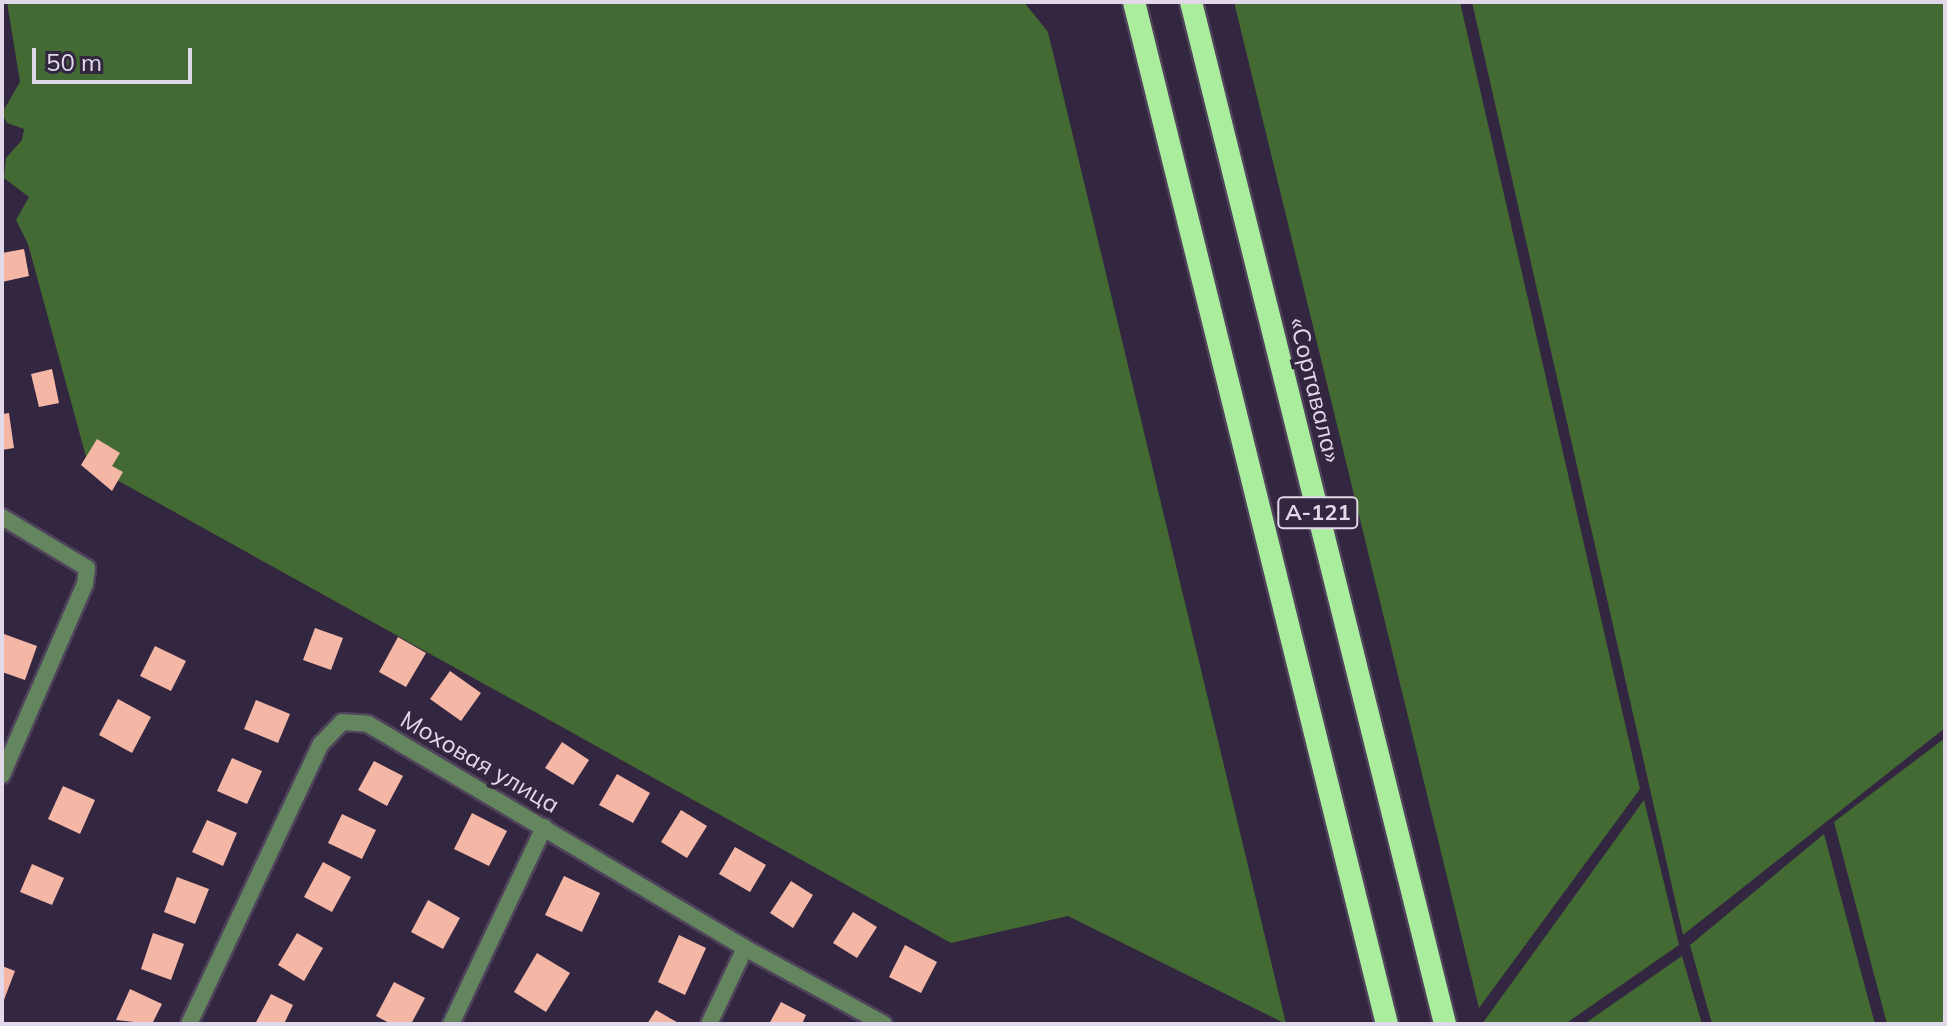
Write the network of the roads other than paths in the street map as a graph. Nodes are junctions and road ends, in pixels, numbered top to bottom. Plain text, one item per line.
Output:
1 (1125, 2) edge
2 (1134, 2) edge
3 (1191, 2) edge
4 (1143, 40) junction
5 (2, 517) edge
6 (2, 775) edge
7 (544, 827) junction
8 (745, 948) junction
9 (189, 1024) edge
10 (451, 1024) edge
11 (709, 1024) edge
12 (884, 1024) edge
13 (1387, 1024) edge
14 (1445, 1024) edge

1 - 4 street
2 - 4 highway, А-121
3 - 14 highway, «Сортавала» / А-121
4 - 13 highway, А-121
5 - 6 street
7 - 8 street, Моховая улица
7 - 9 street, Моховая улица
7 - 10 street
8 - 11 street
8 - 12 street, Моховая улица

